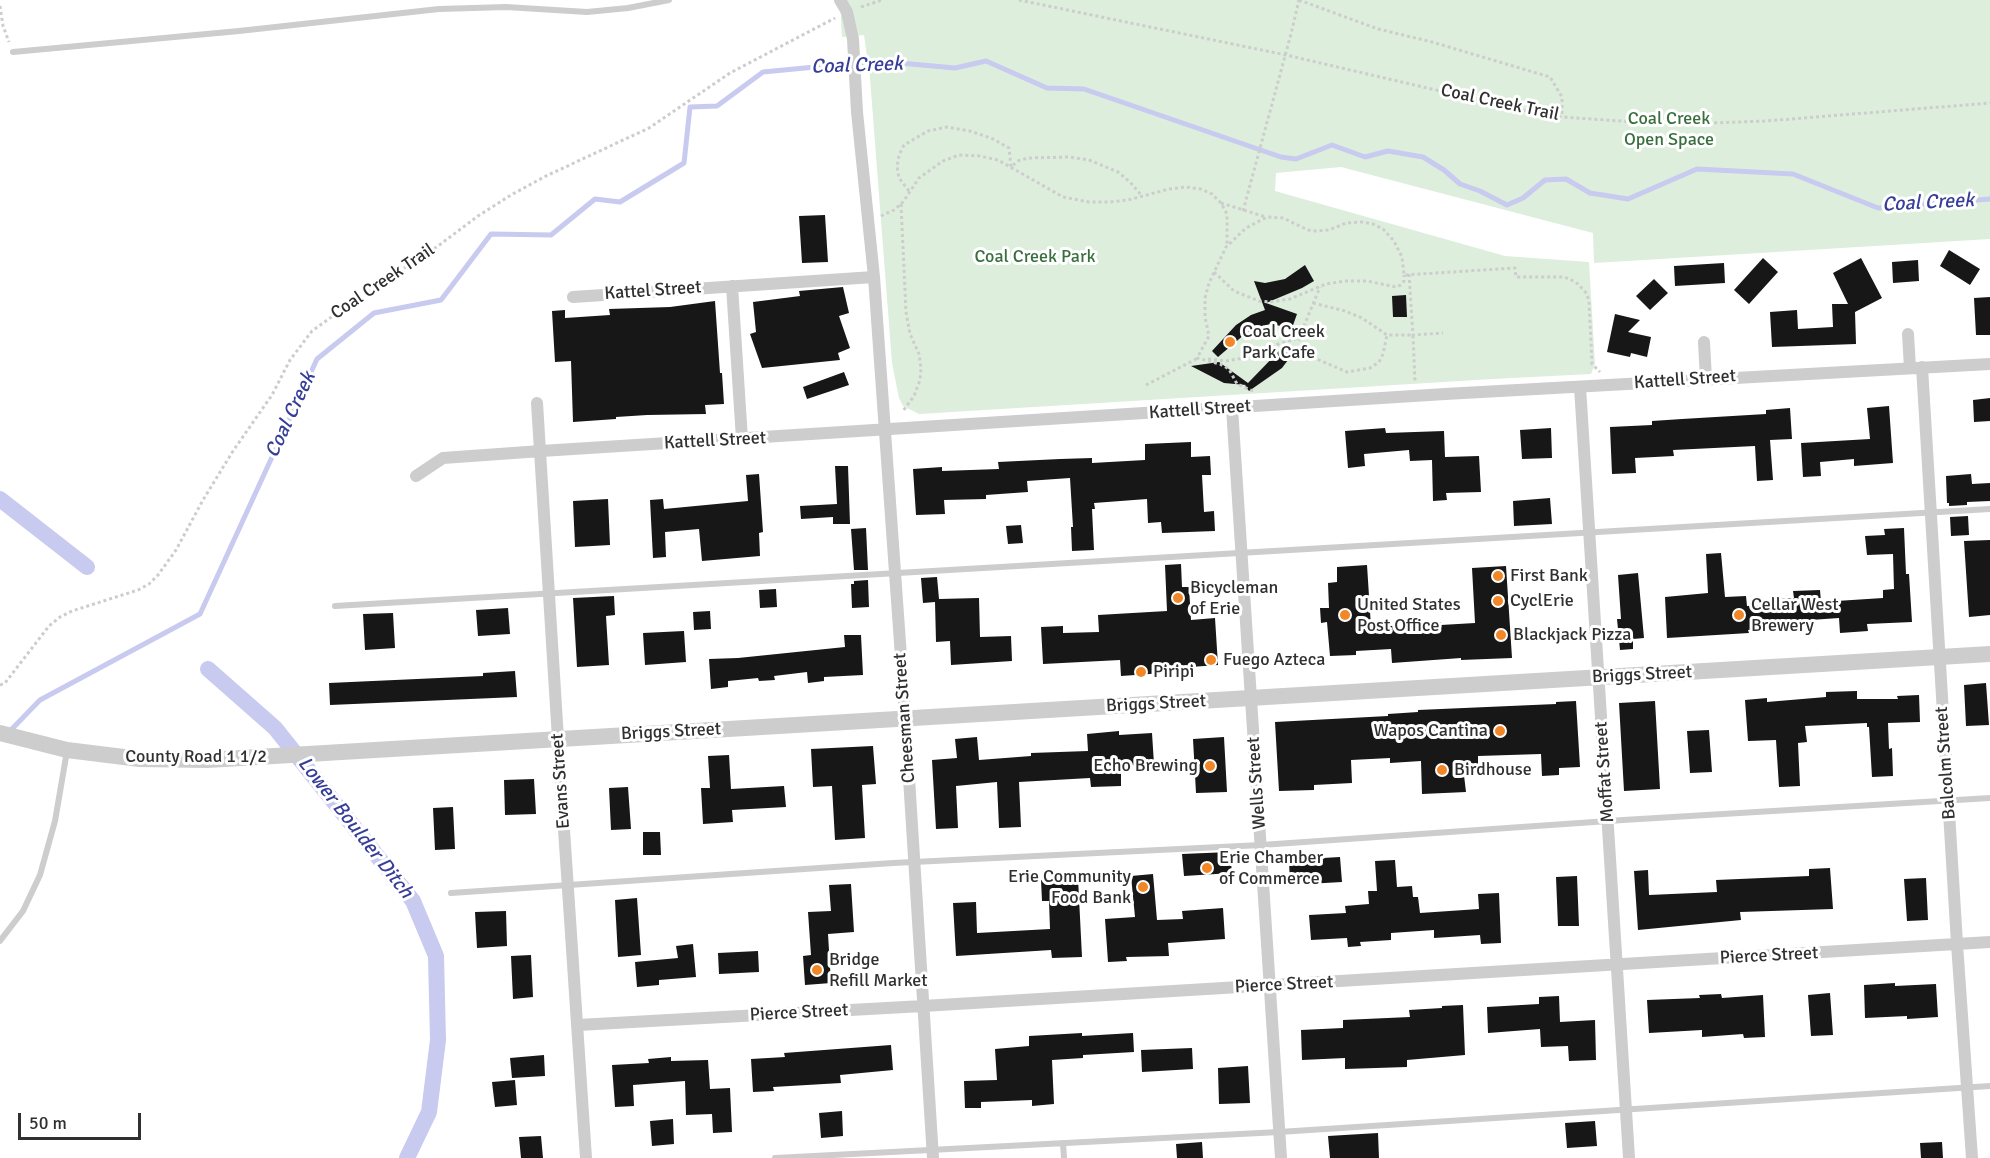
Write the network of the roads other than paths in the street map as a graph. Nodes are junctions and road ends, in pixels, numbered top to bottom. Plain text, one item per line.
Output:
1 (669, 0) edge
2 (840, 0) edge
3 (13, 52) road end
4 (874, 277) junction
5 (732, 286) junction
6 (573, 297) dead end
7 (1908, 334) dead end
8 (1704, 342) dead end
9 (1990, 364) edge
10 (1916, 367) junction
11 (1706, 379) junction
12 (1580, 387) junction
13 (537, 403) dead end
14 (1232, 408) junction
15 (885, 430) junction
16 (742, 439) junction
17 (541, 451) junction
18 (416, 476) dead end
19 (1990, 509) edge
20 (1930, 513) junction
21 (1589, 532) junction
22 (1243, 553) junction
23 (895, 573) junction
24 (550, 594) junction
25 (335, 606) dead end
26 (1990, 654) edge
27 (1939, 657) junction
28 (1599, 678) junction
29 (1251, 698) junction
30 (905, 718) junction
31 (0, 733) edge
32 (558, 739) junction
33 (67, 750) junction
34 (323, 754) joint
35 (1990, 798) edge
36 (1948, 801) junction
37 (1608, 822) junction
38 (1260, 845) junction
39 (914, 862) junction
40 (568, 885) junction
41 (451, 893) dead end
42 (0, 940) edge
43 (1990, 942) edge
44 (1957, 944) junction
45 (1617, 965) junction
46 (1269, 986) junction
47 (923, 1006) junction
48 (578, 1025) junction
49 (1990, 1086) edge
50 (1967, 1087) junction
51 (1626, 1109) junction
52 (1279, 1132) junction
53 (1063, 1143) junction
54 (932, 1154) edge
55 (586, 1158) edge
56 (776, 1158) edge
57 (1064, 1158) edge
58 (1281, 1158) edge
59 (1629, 1158) edge
60 (1972, 1158) edge

1 - 3 lane
2 - 4 street, Cheesman Street
4 - 5 street, Kattel Street
4 - 15 street, Cheesman Street
5 - 6 street, Kattel Street
5 - 16 street
7 - 10 street, Balcolm Street
8 - 11 street
9 - 10 street, Kattell Street
10 - 11 street, Kattell Street
10 - 20 street, Balcolm Street
11 - 12 street, Kattell Street
12 - 14 street, Kattell Street
12 - 21 street, Moffat Street
13 - 17 street, Evans Street
14 - 15 street, Kattell Street
14 - 22 street, Wells Street
15 - 16 street, Kattell Street
15 - 23 street, Cheesman Street
16 - 17 street, Kattell Street
17 - 18 street, Kattell Street
17 - 24 street, Evans Street
19 - 20 lane
20 - 21 lane
20 - 27 street, Balcolm Street
21 - 22 lane
21 - 28 street, Moffat Street
22 - 23 lane
22 - 29 street, Wells Street
23 - 24 lane
23 - 30 street, Cheesman Street
24 - 25 lane
24 - 32 street, Evans Street
26 - 27 street, Briggs Street
27 - 28 street, Briggs Street
27 - 36 street, Balcolm Street
28 - 29 street, Briggs Street
28 - 37 street, Moffat Street
29 - 30 street, Briggs Street
29 - 38 street, Wells Street
30 - 32 street, Briggs Street
30 - 39 street, Cheesman Street
31 - 33 street, County Road 1 1/2
32 - 34 street, Briggs Street
32 - 40 street, Evans Street
33 - 34 street, County Road 1 1/2
33 - 42 lane
35 - 36 lane
36 - 37 lane
36 - 44 street, Balcolm Street
37 - 38 lane
37 - 45 street, Moffat Street
38 - 39 lane
38 - 46 street, Wells Street
39 - 40 lane
39 - 47 street, Cheesman Street
40 - 41 lane
40 - 48 street, Evans Street
43 - 44 street, Pierce Street
44 - 45 street, Pierce Street
44 - 50 street, Balcolm Street
45 - 46 street, Pierce Street
45 - 51 street, Moffat Street
46 - 47 street, Pierce Street
46 - 52 street, Wells Street
47 - 48 street, Pierce Street
47 - 54 street, Cheesman Street
48 - 55 street, Evans Street
49 - 50 lane
50 - 51 lane
50 - 60 street, Balcolm Street
51 - 52 lane
51 - 59 street, Moffat Street
52 - 53 lane
52 - 58 street, Wells Street
53 - 54 lane
53 - 57 lane
54 - 56 lane

